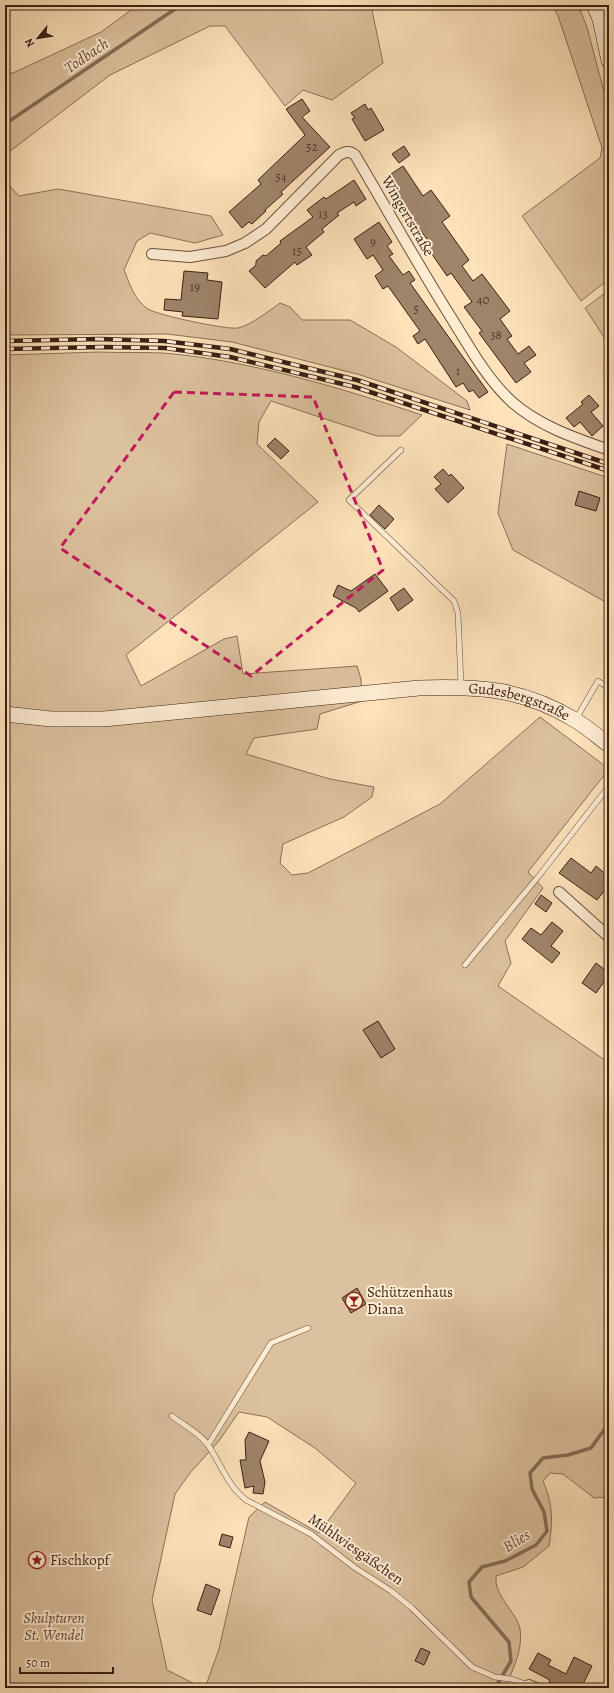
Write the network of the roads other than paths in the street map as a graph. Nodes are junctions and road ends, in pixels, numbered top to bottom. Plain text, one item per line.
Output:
1 (594, 5) edge
2 (609, 61) edge
3 (152, 254) dead end
4 (401, 450) dead end
5 (609, 450) edge
6 (461, 686) junction
7 (609, 688) edge
8 (5, 714) edge
9 (576, 720) junction
10 (609, 745) edge
11 (609, 786) edge
12 (559, 892) dead end
13 (609, 937) edge
14 (465, 965) dead end
15 (308, 1328) dead end
16 (172, 1416) dead end
17 (208, 1445) junction
18 (533, 1686) edge

1 - 2 main road
3 - 5 street, Wingertstraße
4 - 6 lane
6 - 8 main road, Gudesbergstraße
6 - 9 main road, Gudesbergstraße
7 - 9 lane
9 - 10 main road, Gudesbergstraße
11 - 14 lane
12 - 13 street
15 - 17 lane
16 - 17 lane, Mühlwiesgäßchen
17 - 18 lane, Mühlwiesgäßchen

